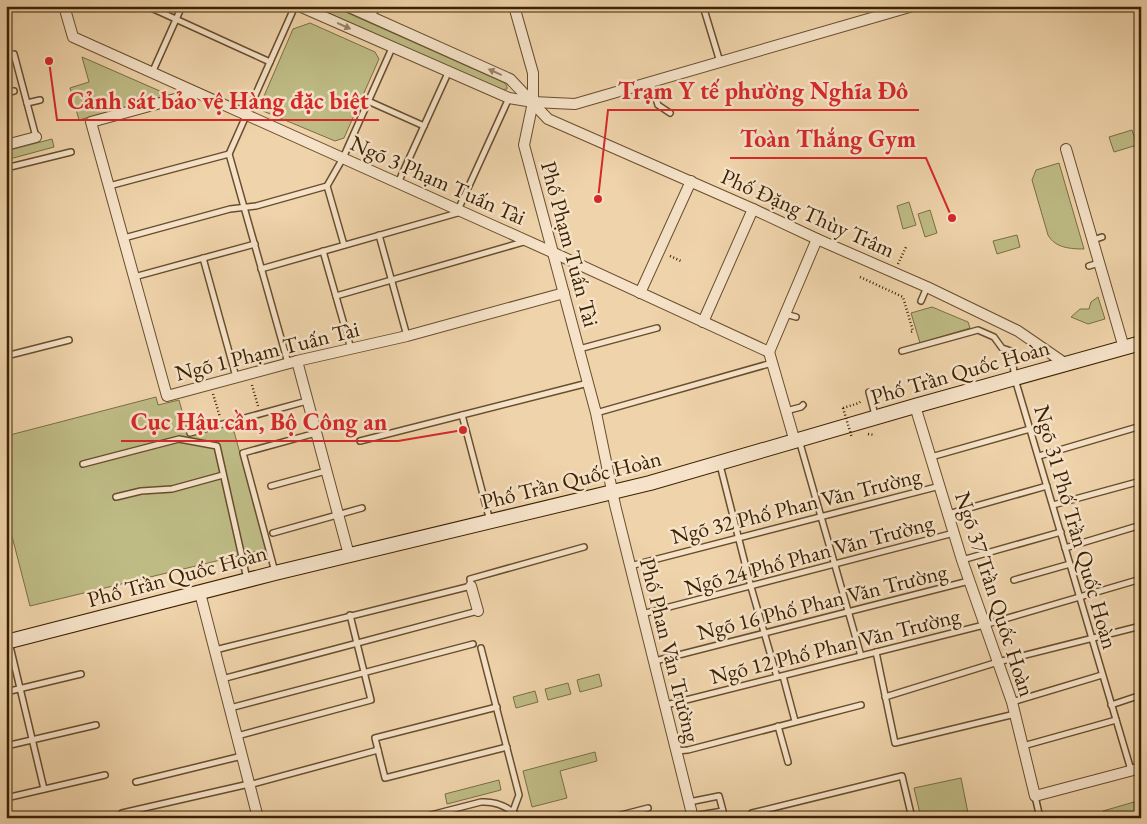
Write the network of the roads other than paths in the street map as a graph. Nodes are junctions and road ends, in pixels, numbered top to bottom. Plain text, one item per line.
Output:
1 (64, 6) edge
2 (147, 6) edge
3 (182, 6) edge
4 (294, 6) edge
5 (299, 6) edge
6 (347, 6) edge
7 (377, 6) edge
8 (514, 6) edge
9 (703, 6) edge
10 (913, 6) edge
11 (372, 17) junction
12 (176, 19) junction
13 (392, 48) junction
14 (14, 54) dead end
15 (270, 62) junction
16 (720, 62) junction
17 (152, 72) junction
18 (448, 73) junction
19 (651, 82) junction
20 (14, 91) dead end
21 (6, 93) edge
22 (197, 93) junction
23 (509, 98) junction
24 (40, 100) dead end
25 (368, 101) junction
26 (532, 102) junction
27 (27, 103) junction
28 (670, 113) dead end
29 (247, 115) junction
30 (424, 126) junction
31 (36, 137) joint
32 (6, 145) edge
33 (1066, 149) dead end
34 (70, 152) dead end
35 (229, 154) junction
36 (343, 158) junction
37 (6, 168) edge
38 (691, 181) junction
39 (398, 183) junction
40 (109, 186) junction
41 (327, 186) junction
42 (244, 208) junction
43 (754, 209) junction
44 (460, 211) junction
45 (379, 235) junction
46 (124, 238) junction
47 (817, 239) junction
48 (527, 241) junction
49 (254, 244) junction
50 (344, 245) junction
51 (323, 251) junction
52 (554, 253) junction
53 (203, 258) junction
54 (261, 268) junction
55 (134, 277) junction
56 (391, 280) junction
57 (926, 287) junction
58 (564, 293) junction
59 (640, 293) junction
60 (336, 296) junction
61 (921, 301) dead end
62 (703, 322) junction
63 (657, 328) dead end
64 (407, 336) junction
65 (69, 340) dead end
66 (1141, 343) edge
67 (1124, 348) junction
68 (351, 349) junction
69 (579, 349) junction
70 (902, 351) dead end
71 (768, 352) junction
72 (6, 356) edge
73 (293, 362) junction
74 (772, 363) junction
75 (1066, 364) junction
76 (236, 377) junction
77 (1015, 379) junction
78 (588, 383) junction
79 (869, 392) dead end
80 (307, 400) junction
81 (804, 405) dead end
82 (915, 406) junction
83 (786, 412) junction
84 (596, 413) junction
85 (462, 415) junction
86 (876, 418) junction
87 (1141, 426) edge
88 (1030, 429) junction
89 (316, 433) junction
90 (190, 434) dead end
91 (360, 441) dead end
92 (797, 441) junction
93 (1039, 456) junction
94 (931, 457) junction
95 (720, 463) junction
96 (82, 464) dead end
97 (326, 471) junction
98 (223, 475) junction
99 (1141, 481) edge
100 (271, 486) dead end
101 (940, 486) junction
102 (1047, 486) junction
103 (612, 491) junction
104 (116, 497) dead end
105 (1052, 505) junction
106 (362, 508) dead end
107 (338, 514) junction
108 (948, 514) junction
109 (821, 517) junction
110 (490, 522) junction
111 (1141, 525) edge
112 (273, 532) dead end
113 (1060, 532) junction
114 (954, 533) junction
115 (740, 538) junction
116 (584, 548) dead end
117 (1065, 548) junction
118 (349, 555) junction
119 (962, 560) junction
120 (1070, 564) junction
121 (835, 565) junction
122 (630, 566) junction
123 (275, 573) junction
124 (1141, 579) edge
125 (247, 580) junction
126 (1014, 580) dead end
127 (969, 581) junction
128 (471, 586) junction
129 (751, 587) junction
130 (200, 593) junction
131 (1080, 597) junction
132 (478, 611) joint
133 (848, 612) junction
134 (642, 614) junction
135 (350, 615) junction
136 (984, 625) junction
137 (1141, 626) edge
138 (765, 633) junction
139 (1092, 637) junction
140 (8, 642) edge
141 (357, 643) junction
142 (473, 644) dead end
143 (481, 648) dead end
144 (215, 650) junction
145 (876, 652) junction
146 (861, 656) junction
147 (655, 661) junction
148 (998, 662) junction
149 (364, 673) junction
150 (80, 674) dead end
151 (1102, 675) junction
152 (780, 676) junction
153 (222, 679) junction
154 (20, 688) junction
155 (6, 692) edge
156 (1141, 695) edge
157 (885, 697) junction
158 (1012, 702) junction
159 (666, 705) junction
160 (861, 705) dead end
161 (1111, 705) junction
162 (497, 707) junction
163 (230, 708) junction
164 (1015, 714) junction
165 (1116, 720) junction
166 (795, 721) junction
167 (96, 725) dead end
168 (778, 726) junction
169 (237, 736) junction
170 (32, 740) junction
171 (6, 746) edge
172 (1023, 746) junction
173 (507, 747) junction
174 (378, 750) junction
175 (676, 751) junction
176 (242, 756) junction
177 (788, 762) dead end
178 (1136, 769) edge
179 (105, 775) dead end
180 (136, 782) dead end
181 (249, 784) junction
182 (44, 789) junction
183 (1035, 796) junction
184 (6, 798) edge
185 (689, 802) junction
186 (648, 808) dead end
187 (513, 811) junction
188 (122, 813) dead end
189 (693, 817) edge
190 (258, 818) edge
191 (419, 818) edge
192 (520, 818) edge
193 (609, 818) edge
194 (754, 818) edge
195 (912, 818) edge
196 (1040, 818) edge

1 - 17 street, Ngõ 3 Phạm Tuấn Tài
2 - 12 lane
3 - 12 lane
4 - 15 lane
5 -> 13 street
6 - 11 street, Phố Đặng Thùy Trâm
7 - 11 lane
8 - 26 street, Phố Phạm Tuấn Tài
9 - 16 lane
10 - 16 street
26 -> 11 street, Phố Đặng Thùy Trâm
12 - 15 lane
12 - 17 lane
13 - 18 street
13 - 25 lane
14 - 27 lane
15 - 29 lane
16 - 19 street
17 - 22 street, Ngõ 3 Phạm Tuấn Tài
18 - 23 street
18 - 30 lane
19 - 26 street
19 - 28 lane
20 - 21 lane
22 - 29 street, Ngõ 3 Phạm Tuấn Tài
22 - 40 street, Ngõ 1 Phạm Tuấn Tài
23 - 26 street
23 - 44 lane
24 - 27 lane
25 - 30 lane
25 - 36 lane
26 - 38 street, Phố Đặng Thùy Trâm
26 - 52 street, Phố Phạm Tuấn Tài
27 - 31 lane
29 - 35 lane
29 - 36 street, Ngõ 3 Phạm Tuấn Tài
30 - 39 lane
31 - 32 street
33 - 67 street
34 - 37 lane
35 - 40 lane
35 - 42 lane
36 - 39 street, Ngõ 3 Phạm Tuấn Tài
36 - 41 lane
38 - 43 street, Phố Đặng Thùy Trâm
38 - 59 street
39 - 44 street, Ngõ 3 Phạm Tuấn Tài
40 - 46 street, Ngõ 1 Phạm Tuấn Tài
41 - 42 lane
41 - 50 lane
42 - 46 lane
42 - 49 lane
43 - 47 street, Phố Đặng Thùy Trâm
43 - 62 street
44 - 45 lane
44 - 48 street, Ngõ 3 Phạm Tuấn Tài
45 - 50 lane
45 - 56 lane
46 - 55 street, Ngõ 1 Phạm Tuấn Tài
47 - 57 street, Phố Đặng Thùy Trâm
47 - 71 street
48 - 52 street, Ngõ 3 Phạm Tuấn Tài
48 - 56 lane
49 - 53 lane
49 - 54 lane
50 - 51 lane
51 - 54 lane
51 - 60 lane
52 - 58 street, Phố Phạm Tuấn Tài
52 - 59 street, Ngõ 3 Phạm Tuấn Tài
53 - 55 lane
53 - 76 lane
54 - 73 lane
55 - 76 street, Ngõ 1 Phạm Tuấn Tài
56 - 60 lane
56 - 64 lane
57 - 61 lane
57 - 75 street, Phố Đặng Thùy Trâm
58 - 64 street, Ngõ 1 Phạm Tuấn Tài
58 - 69 street, Phố Phạm Tuấn Tài
59 - 62 street, Ngõ 3 Phạm Tuấn Tài
60 - 68 lane
62 - 71 street, Ngõ 3 Phạm Tuấn Tài
63 - 69 lane
64 - 68 street, Ngõ 1 Phạm Tuấn Tài
65 - 72 lane
66 - 67 street, Phố Trần Quốc Hoàn
67 - 75 street, Phố Trần Quốc Hoàn
68 - 73 street, Ngõ 1 Phạm Tuấn Tài
69 - 78 street, Phố Phạm Tuấn Tài
70 - 77 lane, Ngõ 31 Phố Trần Quốc Hoàn
71 - 74 street
73 - 76 street, Ngõ 1 Phạm Tuấn Tài
73 - 80 street
74 - 83 street
74 - 84 lane
75 - 77 street, Phố Trần Quốc Hoàn
77 - 82 street, Phố Trần Quốc Hoàn
77 - 88 lane, Ngõ 31 Phố Trần Quốc Hoàn
78 - 84 street, Phố Phạm Tuấn Tài
78 - 85 lane
79 - 86 lane
80 - 89 street
80 - 90 lane
81 - 83 lane
82 - 86 street, Phố Trần Quốc Hoàn
82 - 94 street, Ngõ 37 Trần Quốc Hoàn
83 - 92 street
84 - 103 street, Phố Phạm Tuấn Tài
85 - 91 lane
85 - 110 lane
86 - 92 street, Phố Trần Quốc Hoàn
87 - 93 lane
88 - 93 lane, Ngõ 31 Phố Trần Quốc Hoàn
88 - 94 lane
89 - 97 street
89 - 123 lane
92 - 95 street, Phố Trần Quốc Hoàn
92 - 109 lane
93 - 102 lane, Ngõ 31 Phố Trần Quốc Hoàn
94 - 101 street, Ngõ 37 Trần Quốc Hoàn
95 - 103 street, Phố Trần Quốc Hoàn
95 - 115 lane
96 - 98 lane
97 - 100 lane
97 - 107 street
98 - 104 lane
98 - 125 lane
99 - 105 lane
101 - 108 street, Ngõ 37 Trần Quốc Hoàn
101 - 109 lane, Ngõ 32 Phố Phan Văn Trường
102 - 105 lane, Ngõ 31 Phố Trần Quốc Hoàn
102 - 108 lane
103 - 110 street, Phố Trần Quốc Hoàn
103 - 122 street, Phố Phan Văn Trường
105 - 113 lane, Ngõ 31 Phố Trần Quốc Hoàn
106 - 107 lane
107 - 112 lane
107 - 118 street
108 - 114 street, Ngõ 37 Trần Quốc Hoàn
109 - 115 lane, Ngõ 32 Phố Phan Văn Trường
109 - 121 lane
110 - 118 street, Phố Trần Quốc Hoàn
111 - 117 lane
113 - 117 lane, Ngõ 31 Phố Trần Quốc Hoàn
113 - 119 lane
114 - 119 street, Ngõ 37 Trần Quốc Hoàn
114 - 121 lane, Ngõ 24 Phố Phan Văn Trường
115 - 122 lane, Ngõ 32 Phố Phan Văn Trường
115 - 129 lane
116 - 128 lane
117 - 120 lane, Ngõ 31 Phố Trần Quốc Hoàn
118 - 123 street, Phố Trần Quốc Hoàn
119 - 127 street, Ngõ 37 Trần Quốc Hoàn
120 - 126 lane
120 - 131 lane, Ngõ 31 Phố Trần Quốc Hoàn
121 - 129 lane, Ngõ 24 Phố Phan Văn Trường
121 - 133 lane
122 - 134 street, Phố Phan Văn Trường
123 - 125 street, Phố Trần Quốc Hoàn
124 - 131 lane, Ngõ 12 Phố Phan Văn Trường
125 - 130 street, Phố Trần Quốc Hoàn
127 - 133 lane, Ngõ 16 Phố Phan Văn Trường
127 - 136 street, Ngõ 37 Trần Quốc Hoàn
128 - 132 street
128 - 135 lane
129 - 134 lane, Ngõ 24 Phố Phan Văn Trường
129 - 138 lane
130 - 140 street, Phố Trần Quốc Hoàn
130 - 144 street
131 - 136 lane, Ngõ 12 Phố Phan Văn Trường
131 - 139 lane, Ngõ 31 Phố Trần Quốc Hoàn
132 - 141 lane
133 - 138 lane, Ngõ 16 Phố Phan Văn Trường
133 - 146 lane
134 - 147 street, Phố Phan Văn Trường
135 - 141 lane
135 - 144 lane
136 - 145 lane, Ngõ 12 Phố Phan Văn Trường
136 - 148 street, Ngõ 37 Trần Quốc Hoàn
137 - 139 lane
138 - 147 lane, Ngõ 16 Phố Phan Văn Trường
138 - 152 lane
139 - 148 lane
139 - 151 lane, Ngõ 31 Phố Trần Quốc Hoàn
140 - 154 lane
141 - 149 lane
141 - 153 lane
142 - 149 lane
143 - 162 lane
144 - 153 street
145 - 146 lane, Ngõ 12 Phố Phan Văn Trường
145 - 157 lane
146 - 152 lane, Ngõ 12 Phố Phan Văn Trường
147 - 159 street, Phố Phan Văn Trường
148 - 157 lane
148 - 158 street, Ngõ 37 Trần Quốc Hoàn
149 - 163 lane
149 - 169 lane
150 - 154 lane
151 - 158 lane
151 - 161 lane, Ngõ 31 Phố Trần Quốc Hoàn
152 - 159 lane, Ngõ 12 Phố Phan Văn Trường
152 - 166 lane
153 - 163 street
154 - 155 lane
154 - 170 lane
156 - 161 lane
157 - 164 lane
158 - 164 street, Ngõ 37 Trần Quốc Hoàn
159 - 175 street, Phố Phan Văn Trường
160 - 166 lane
161 - 165 lane, Ngõ 31 Phố Trần Quốc Hoàn
162 - 173 lane
162 - 174 lane
163 - 169 street
164 - 172 street, Ngõ 37 Trần Quốc Hoàn
165 - 172 lane
165 - 178 lane, Ngõ 31 Phố Trần Quốc Hoàn
166 - 168 lane
167 - 170 lane
168 - 175 lane
168 - 177 lane
169 - 176 street
170 - 171 lane
170 - 182 lane
172 - 183 street, Ngõ 37 Trần Quốc Hoàn
173 - 174 lane
173 - 187 lane
174 - 181 lane
175 - 185 street, Phố Phan Văn Trường
176 - 180 lane
176 - 181 street
178 - 183 street
179 - 182 lane
181 - 188 lane
181 - 190 street
182 - 184 lane
183 - 196 lane
185 - 189 street, Phố Phan Văn Trường
185 - 189 lane
186 - 193 lane
187 - 191 lane
187 - 192 lane
194 - 195 lane

